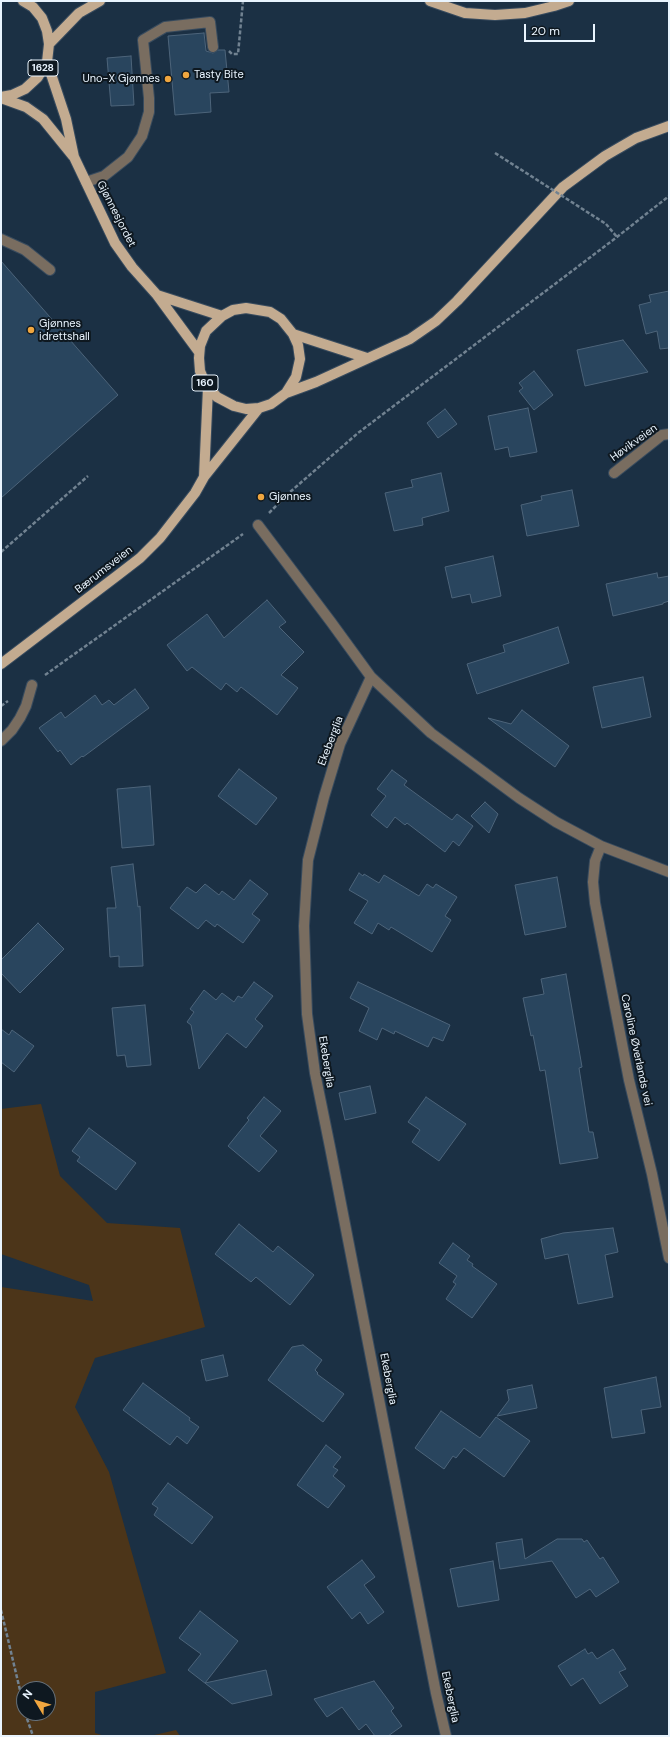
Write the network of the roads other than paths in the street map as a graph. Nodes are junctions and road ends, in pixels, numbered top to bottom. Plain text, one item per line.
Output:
1 (23, 1) edge
2 (100, 1) edge
3 (430, 1) edge
4 (569, 1) edge
5 (49, 44) junction
6 (213, 47) road end
7 (47, 62) junction
8 (1, 98) edge
9 (669, 126) edge
10 (74, 157) junction
11 (86, 182) junction
12 (1, 239) edge
13 (50, 270) dead end
14 (158, 295) junction
15 (222, 316) junction
16 (293, 334) junction
17 (199, 352) junction
18 (367, 358) junction
19 (208, 388) junction
20 (286, 393) junction
21 (259, 408) junction
22 (669, 434) edge
23 (614, 473) dead end
24 (204, 477) junction
25 (258, 525) road end
26 (1, 664) edge
27 (371, 677) junction
28 (32, 685) road end
29 (1, 741) edge
30 (601, 846) junction
31 (669, 872) edge
32 (669, 1258) edge
33 (446, 1736) edge

1 - 5 main road, 1628
2 - 5 main road, 1628
3 - 4 main road
5 - 7 main road, 1628
6 - 11 street
7 - 8 main road, 1628
7 - 10 main road, Gjønnesjordet
8 - 10 main road, Gjønnesjordet
9 - 18 main road
10 - 11 main road, Gjønnesjordet
11 - 14 main road, Gjønnesjordet
12 - 13 street
14 - 15 main road, Gjønnesjordet
14 - 17 main road, Gjønnesjordet
15 - 16 main road, 160
15 - 17 main road, 160
16 - 18 main road
16 - 20 main road, 160
17 - 19 main road, 160
18 - 20 main road
19 - 21 main road, 160
19 - 24 main road, Bærumsveien / 160
20 - 21 main road, 160
21 - 24 main road, Bærumsveien / 160
22 - 23 street, Høvikveien
24 - 26 main road, Bærumsveien / 160
25 - 27 street
27 - 30 street
27 - 33 street, Ekeberglia
28 - 29 street
30 - 31 street
30 - 32 street, Caroline Øverlands vei

